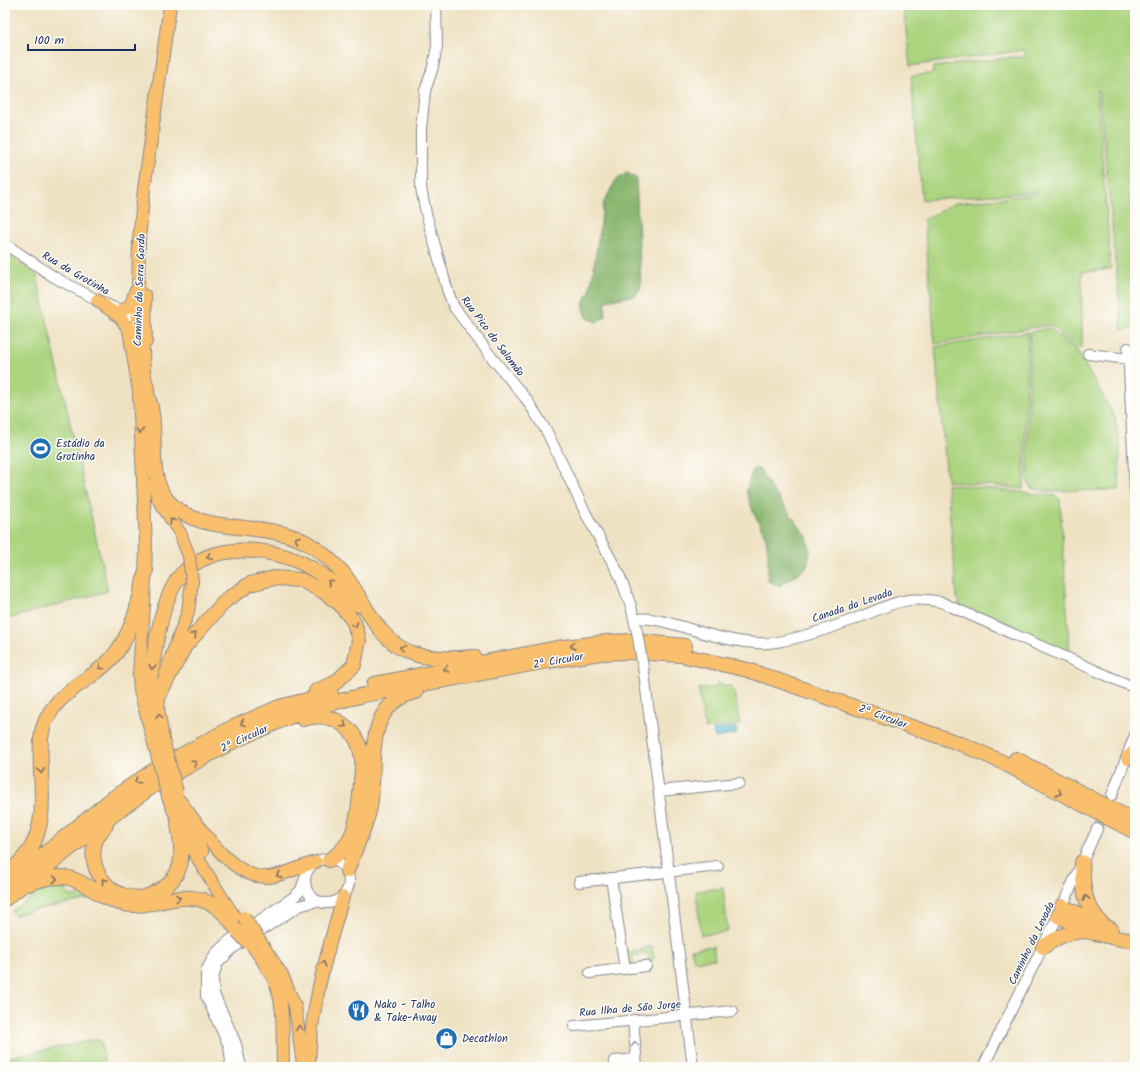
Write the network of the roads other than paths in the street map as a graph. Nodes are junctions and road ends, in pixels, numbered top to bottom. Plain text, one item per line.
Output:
1 (170, 5) edge
2 (436, 5) edge
3 (144, 189) junction
4 (5, 244) edge
5 (144, 265) junction
6 (138, 279) junction
7 (97, 300) junction
8 (121, 311) junction
9 (137, 318) junction
10 (1128, 348) dead end
11 (1088, 354) dead end
12 (1128, 359) junction
13 (145, 393) junction
14 (1135, 493) edge
15 (146, 570) junction
16 (371, 615) junction
17 (635, 619) junction
18 (539, 652) junction
19 (528, 666) junction
20 (1135, 688) edge
21 (160, 693) junction
22 (279, 707) junction
23 (148, 718) junction
24 (256, 732) junction
25 (1135, 735) edge
26 (158, 742) junction
27 (1131, 755) edge
28 (739, 783) dead end
29 (659, 791) junction
30 (1112, 795) tunnel mouth
31 (175, 797) junction
32 (125, 806) junction
33 (1129, 820) edge
34 (178, 824) junction
35 (1097, 829) tunnel mouth
36 (1135, 832) edge
37 (1135, 836) edge
38 (322, 861) junction
39 (1082, 862) junction
40 (718, 866) dead end
41 (348, 872) junction
42 (670, 872) junction
43 (611, 878) junction
44 (304, 881) junction
45 (579, 882) dead end
46 (11, 885) edge
47 (343, 897) junction
48 (5, 899) edge
49 (317, 901) junction
50 (1060, 911) junction
51 (240, 923) junction
52 (1100, 930) junction
53 (1135, 931) edge
54 (1135, 940) edge
55 (253, 944) junction
56 (1043, 947) junction
57 (646, 966) dead end
58 (625, 969) junction
59 (590, 973) dead end
60 (733, 1011) dead end
61 (688, 1015) junction
62 (633, 1020) junction
63 (574, 1026) dead end
64 (282, 1028) junction
65 (614, 1061) dead end
66 (637, 1063) edge
67 (229, 1067) edge
68 (241, 1067) edge
69 (275, 1067) edge
70 (283, 1067) edge
71 (304, 1067) edge
72 (309, 1067) edge
73 (693, 1067) edge
74 (983, 1067) edge

1 - 3 main road, Caminho da Serra Gorda
2 - 17 street, Rua Pico do Salomão
3 - 5 main road, Caminho da Serra Gorda
3 - 6 main road, Caminho da Serra Gorda
4 - 7 street, Rua da Grotinha
5 - 9 main road
5 - 13 main road, Caminho da Serra Gorda
6 - 8 main road
6 - 9 main road, Caminho da Serra Gorda
7 - 8 street, Rua da Grotinha
7 - 13 main road
8 - 9 street, Rua da Grotinha
9 - 13 main road, Caminho da Serra Gorda
10 - 12 street
11 - 12 street
12 - 14 street
13 -> 15 main road
16 -> 13 highway
21 -> 13 main road, bridge
15 - 23 main road
15 -> 46 highway
18 -> 16 highway
16 -> 23 highway
17 - 20 street, Canada da Levada
17 - 29 street, Rua Pico do Salomão, bridge
18 -> 22 highway, 2ª Circular
33 -> 18 highway, 2ª Circular
19 - 24 highway, 2ª Circular
19 -> 33 highway, 2ª Circular
19 - 41 highway
21 -> 22 highway
26 -> 21 main road
22 -> 46 highway, 2ª Circular
23 - 26 main road
32 -> 24 highway, 2ª Circular
24 -> 38 highway
25 - 27 street
26 - 31 main road, bridge
27 - 30 street
28 - 29 street
29 - 42 street, Rua Pico do Salomão
31 - 34 main road
38 -> 31 main road
31 - 51 main road
34 -> 32 highway
32 - 46 highway, 2ª Circular
33 - 36 highway, 2ª Circular
33 - 37 highway
34 - 51 main road
35 - 39 street, Caminho da Levada
38 - 41 street
38 - 44 street
39 - 50 street, Caminho da Levada
52 -> 39 highway
40 - 42 street
41 - 47 street
42 - 43 street
42 - 61 street, Rua Pico do Salomão
43 - 45 street
43 - 58 street
44 - 49 street
44 - 67 street
46 - 48 highway, 2ª Circular
46 -> 51 highway
47 - 49 street
72 -> 47 main road
49 - 68 street
50 - 52 highway
50 - 56 street, Caminho da Levada
51 - 55 highway, bridge
52 - 53 highway
52 - 54 highway
52 - 56 highway
55 - 64 main road
71 -> 55 main road
56 - 74 street, Caminho da Levada
57 - 58 street
58 - 59 street
60 - 61 street, Rua Ilha de São Jorge
61 - 62 street, Rua Ilha de São Jorge
61 - 73 street, Rua Pico do Salomão
62 - 63 street, Rua Ilha de São Jorge
66 -> 62 street
64 - 69 main road
64 - 70 main road
65 - 66 street

